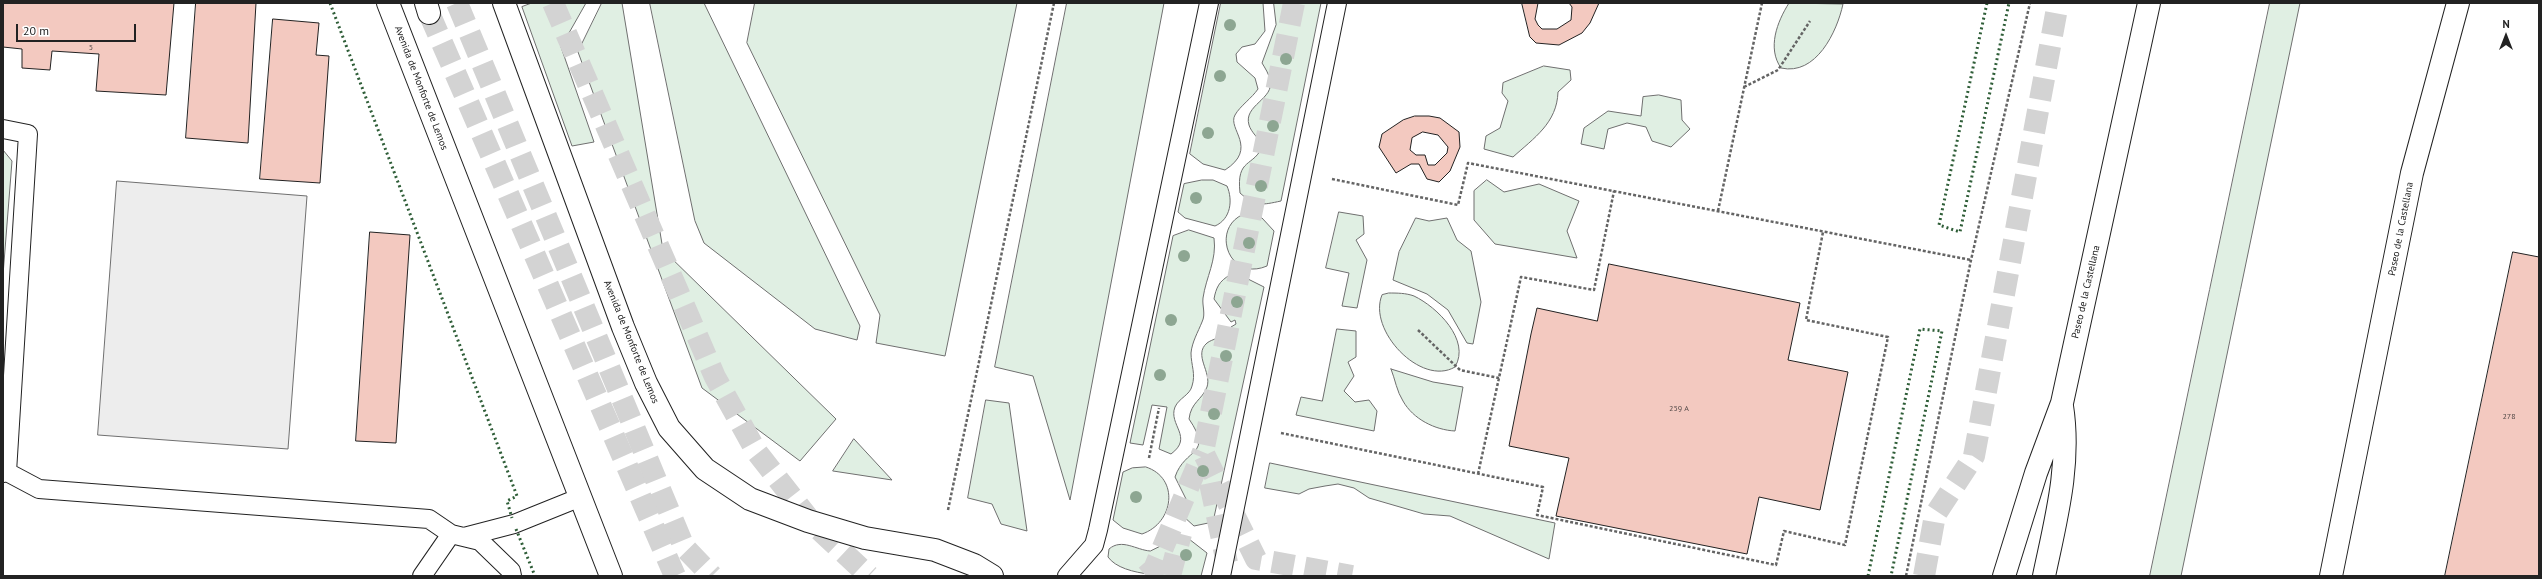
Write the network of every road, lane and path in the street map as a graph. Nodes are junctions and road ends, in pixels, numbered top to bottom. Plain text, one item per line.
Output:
1 (388, 3) edge
2 (504, 3) edge
3 (1054, 3) edge
4 (1208, 3) edge
5 (1337, 3) edge
6 (1762, 3) edge
7 (2030, 3) edge
8 (2149, 3) edge
9 (2458, 3) edge
10 (1810, 21) dead end
11 (1744, 87) junction
12 (3, 129) edge
13 (1326, 178) dead end
14 (1614, 191) junction
15 (1718, 211) junction
16 (1823, 232) junction
17 (1971, 260) junction
18 (1418, 330) dead end
19 (1499, 378) junction
20 (2062, 403) junction
21 (1159, 408) dead end
22 (1275, 432) dead end
23 (1149, 458) dead end
24 (5, 473) edge
25 (1478, 474) junction
26 (581, 497) junction
27 (948, 510) dead end
28 (457, 536) junction
29 (422, 576) edge
30 (512, 576) edge
31 (611, 576) edge
32 (992, 576) edge
33 (1067, 576) edge
34 (1221, 576) edge
35 (1906, 576) edge
36 (2004, 576) edge
37 (2044, 576) edge
38 (2331, 576) edge

1 - 26 street, Avenida de Monforte de Lemos
2 - 32 street, Avenida de Monforte de Lemos
3 - 27 path
4 - 33 lane
5 - 34 lane
6 - 11 path
7 - 17 path
8 - 20 street, Paseo de la Castellana
9 - 38 street, Paseo de la Castellana
10 - 11 path
11 - 15 path
12 - 24 lane
13 - 14 path
14 - 15 path
14 - 19 path
15 - 16 path
16 - 17 path
16 - 25 path
17 - 35 path
18 - 19 path
19 - 25 path
20 - 36 street, Paseo de la Castellana
20 - 37 street
21 - 23 path
22 - 25 path
24 - 28 lane
26 - 28 lane
26 - 31 street, Avenida de Monforte de Lemos
28 - 29 lane
28 - 30 lane

